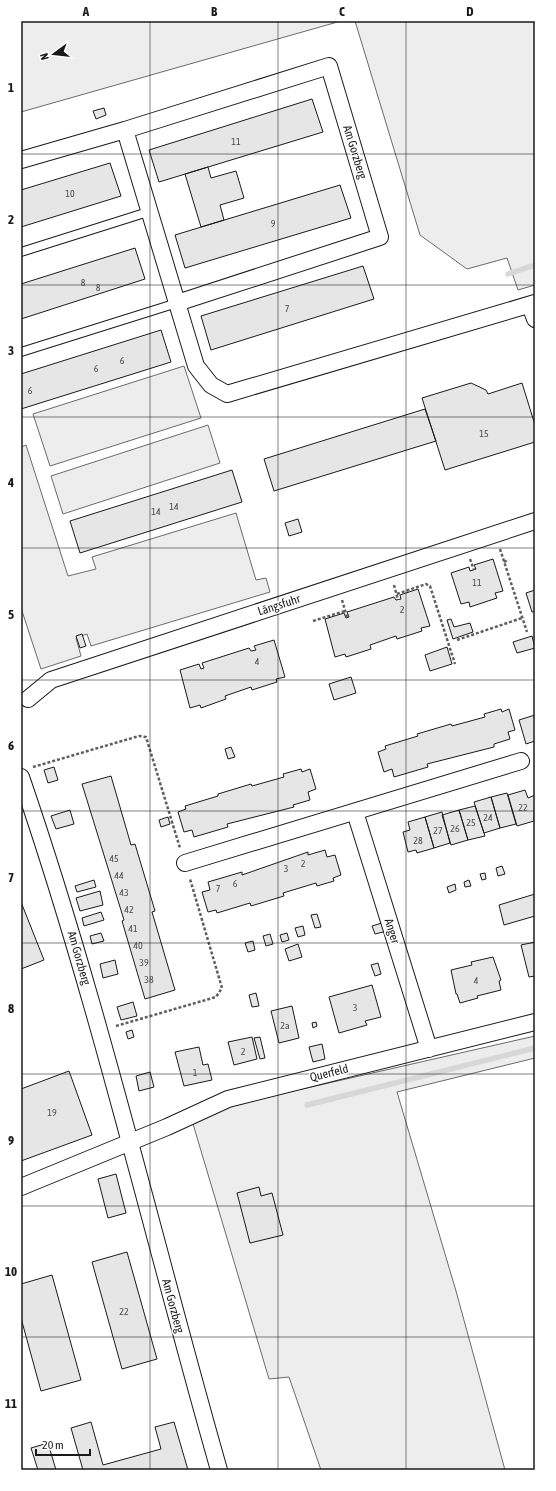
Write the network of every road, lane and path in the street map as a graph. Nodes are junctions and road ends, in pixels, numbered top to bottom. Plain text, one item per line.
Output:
1 (125, 130) junction
2 (21, 160) edge
3 (151, 211) junction
4 (21, 252) edge
5 (178, 303) junction
6 (533, 309) edge
7 (21, 352) edge
8 (535, 521) edge
9 (495, 534) junction
10 (508, 560) dead end
11 (504, 562) junction
12 (397, 594) dead end
13 (345, 611) dead end
14 (522, 618) junction
15 (313, 621) dead end
16 (527, 632) dead end
17 (457, 640) dead end
18 (455, 664) dead end
19 (28, 699) dead end
20 (521, 761) dead end
21 (26, 772) edge
22 (355, 812) junction
23 (185, 863) junction
24 (535, 1022) edge
25 (100, 1031) junction
26 (429, 1049) junction
27 (129, 1142) junction
28 (21, 1187) edge
29 (219, 1470) edge

1 - 2 street, Am Gorzberg
1 - 3 street
1 - 5 street, Am Gorzberg
3 - 4 lane
3 - 5 street
5 - 6 street
5 - 7 lane
8 - 9 street, Längsfuhr
9 - 11 path
9 - 19 street, Längsfuhr
10 - 11 path
11 - 14 path
12 - 18 path
13 - 15 path
14 - 16 path
14 - 17 path
20 - 22 street
21 - 23 path
21 - 25 street, Am Gorzberg
22 - 23 street
22 - 26 street, Anger
23 - 25 path
24 - 26 street, Querfeld
25 - 27 street, Am Gorzberg
26 - 27 street, Querfeld
27 - 28 street
27 - 29 street, Am Gorzberg

